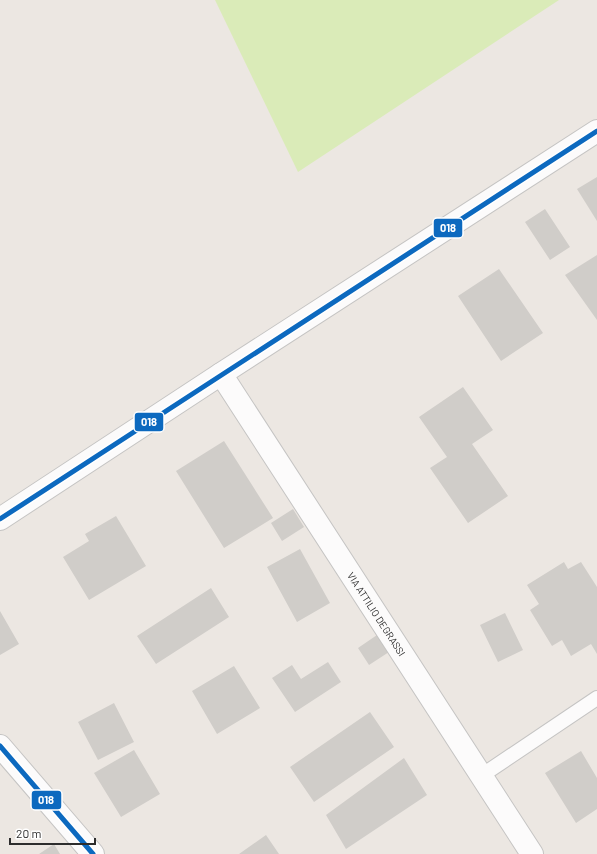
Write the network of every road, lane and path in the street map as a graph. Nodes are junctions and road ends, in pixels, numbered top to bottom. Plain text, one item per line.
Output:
1 (597, 131) edge
2 (221, 374) junction
3 (0, 519) edge
4 (597, 698) edge
5 (0, 746) edge
6 (482, 776) junction
7 (93, 854) edge
8 (532, 854) edge

1 - 2 street
2 - 3 street
2 - 6 street, VIA ATTILIO DEGRASSI
4 - 6 lane
5 - 7 street
6 - 8 street, VIA ATTILIO DEGRASSI

